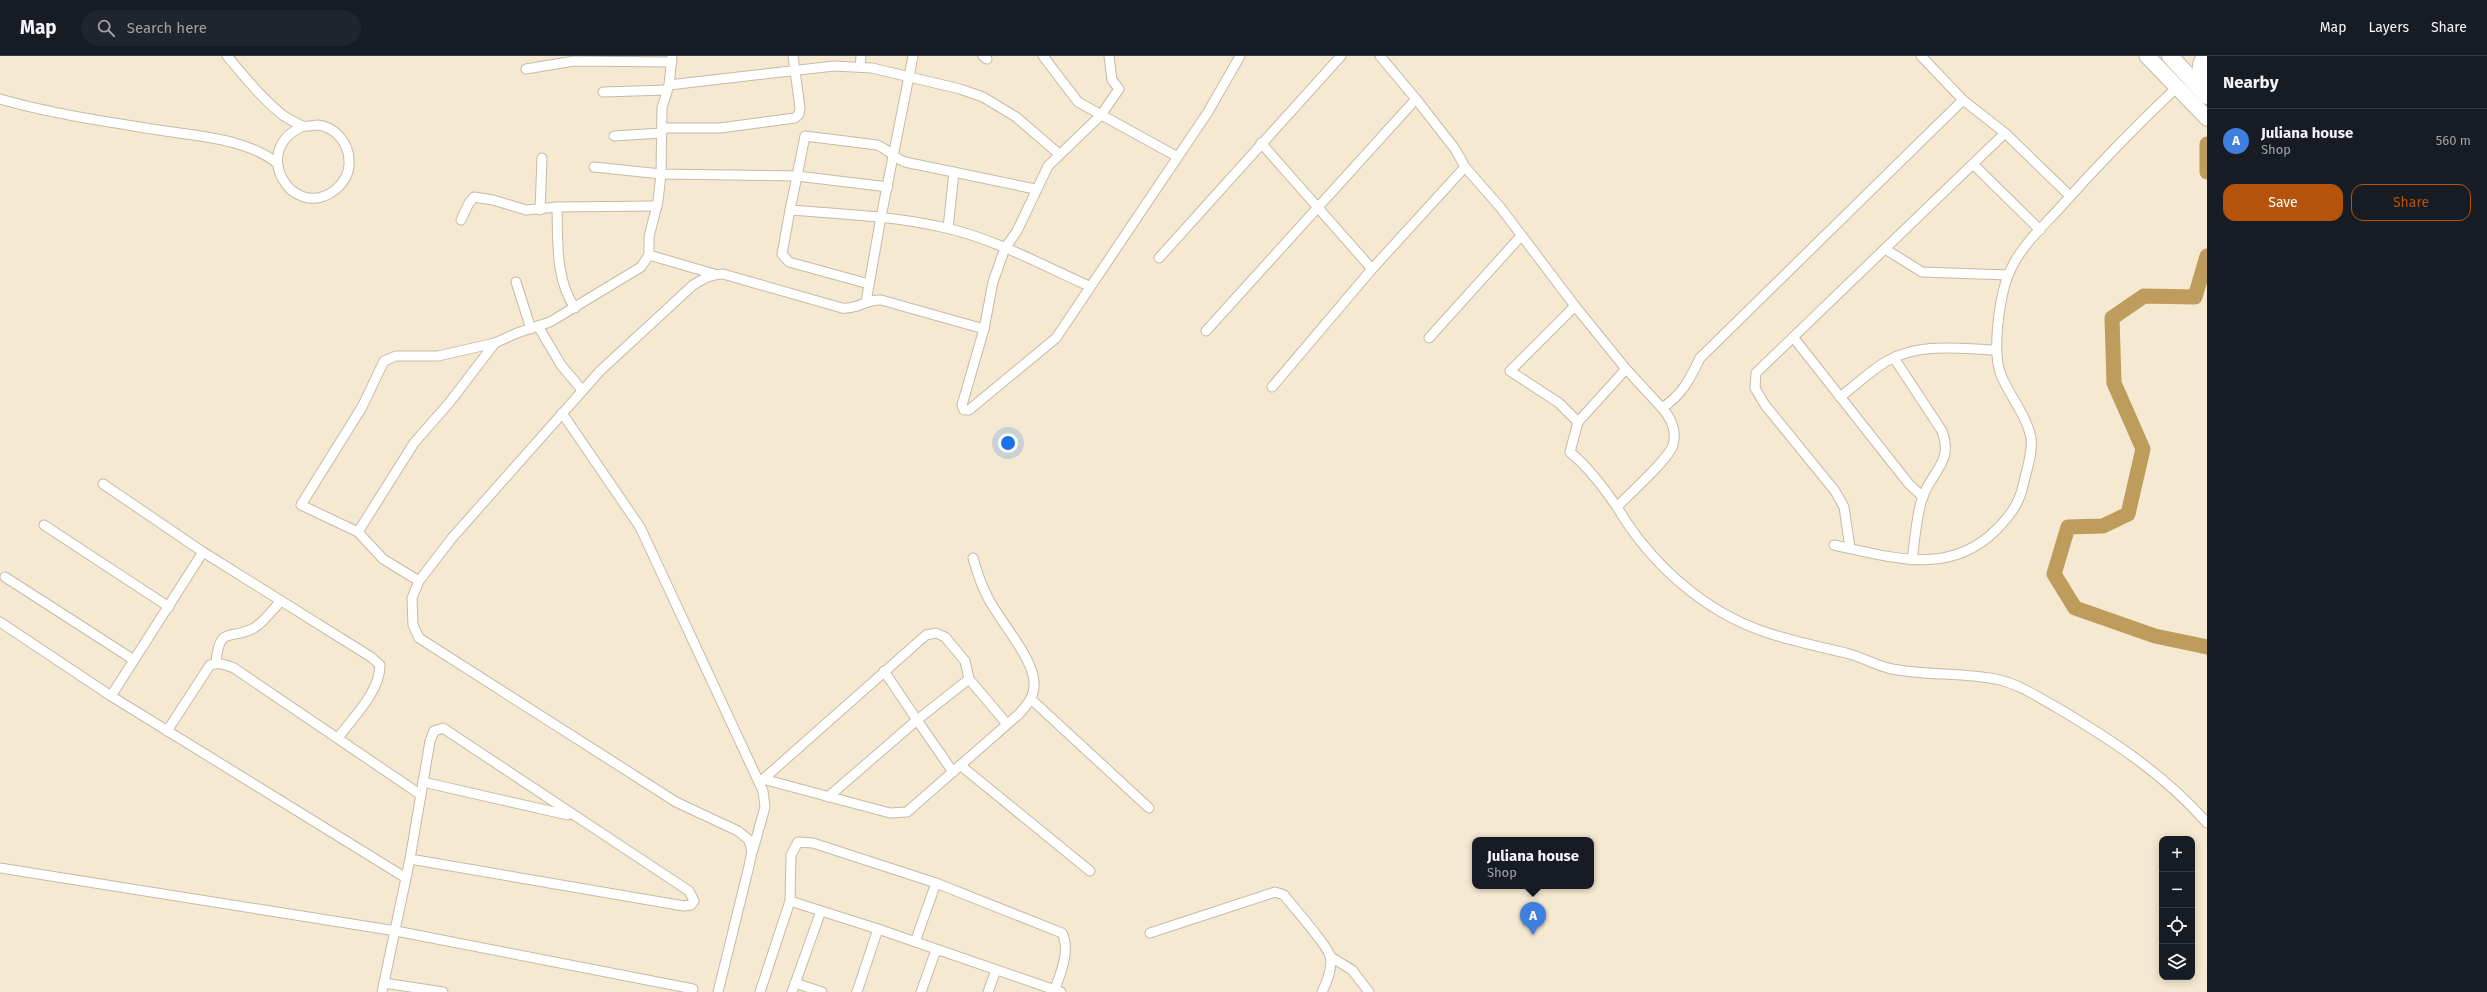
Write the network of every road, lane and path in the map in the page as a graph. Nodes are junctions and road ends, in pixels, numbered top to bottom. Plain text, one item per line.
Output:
1 (227, 56) edge
2 (793, 56) edge
3 (861, 56) edge
4 (913, 56) edge
5 (1042, 56) edge
6 (1109, 56) edge
7 (1240, 56) edge
8 (1341, 56) edge
9 (1380, 56) edge
10 (1921, 56) edge
11 (2147, 56) edge
12 (2170, 56) edge
13 (2205, 56) edge
14 (563, 59) edge
15 (672, 59) edge
16 (860, 67) junction
17 (526, 69) dead end
18 (795, 70) junction
19 (908, 76) junction
20 (2176, 87) junction
21 (668, 88) junction
22 (2207, 90) edge
23 (603, 92) dead end
24 (2207, 96) edge
25 (0, 99) edge
26 (1416, 99) junction
27 (1963, 100) junction
28 (1101, 116) junction
29 (2207, 118) edge
30 (304, 126) junction
31 (662, 131) junction
32 (2005, 133) junction
33 (614, 136) dead end
34 (1261, 143) junction
35 (1059, 154) junction
36 (1176, 156) junction
37 (542, 158) dead end
38 (894, 158) junction
39 (277, 163) junction
40 (1973, 164) junction
41 (1465, 167) junction
42 (594, 168) dead end
43 (954, 172) junction
44 (661, 174) junction
45 (796, 176) junction
46 (888, 187) junction
47 (1035, 189) junction
48 (2070, 196) junction
49 (657, 206) junction
50 (557, 207) junction
51 (1319, 208) junction
52 (540, 210) junction
53 (790, 210) junction
54 (881, 216) junction
55 (461, 220) dead end
56 (948, 228) junction
57 (2040, 230) junction
58 (1521, 236) junction
59 (1005, 248) junction
60 (1885, 249) junction
61 (649, 255) junction
62 (1159, 258) dead end
63 (1372, 269) junction
64 (714, 274) junction
65 (2008, 275) junction
66 (516, 282) dead end
67 (870, 284) junction
68 (1090, 286) junction
69 (866, 302) junction
70 (1575, 306) junction
71 (575, 308) junction
72 (534, 327) junction
73 (984, 329) junction
74 (1206, 331) dead end
75 (1793, 337) junction
76 (1429, 338) dead end
77 (496, 343) junction
78 (1996, 350) junction
79 (1894, 358) junction
80 (1626, 369) junction
81 (1272, 387) dead end
82 (582, 390) junction
83 (1840, 397) junction
84 (1662, 408) junction
85 (562, 412) junction
86 (1578, 422) junction
87 (102, 484) dead end
88 (1923, 497) junction
89 (1617, 507) junction
90 (44, 526) dead end
91 (358, 532) junction
92 (1834, 545) dead end
93 (1850, 548) junction
94 (203, 552) junction
95 (973, 558) dead end
96 (1912, 560) junction
97 (5, 577) dead end
98 (419, 581) junction
99 (281, 601) junction
100 (169, 607) junction
101 (0, 622) edge
102 (134, 660) junction
103 (216, 663) junction
104 (884, 671) junction
105 (969, 680) junction
106 (111, 696) junction
107 (1032, 700) junction
108 (917, 720) junction
109 (1007, 724) junction
110 (166, 731) junction
111 (338, 738) junction
112 (960, 765) junction
113 (953, 772) junction
114 (761, 781) junction
115 (423, 782) junction
116 (421, 794) junction
117 (828, 797) junction
118 (1149, 808) dead end
119 (574, 816) junction
120 (2207, 823) edge
121 (752, 851) junction
122 (410, 859) junction
123 (0, 868) edge
124 (1090, 871) dead end
125 (406, 878) junction
126 (936, 883) junction
127 (790, 901) junction
128 (821, 911) junction
129 (878, 929) junction
130 (396, 931) junction
131 (1150, 933) dead end
132 (915, 942) junction
133 (936, 950) junction
134 (1331, 957) junction
135 (996, 970) junction
136 (383, 988) edge
137 (693, 988) dead end
138 (794, 988) edge
139 (1057, 991) edge
140 (443, 992) edge
141 (718, 992) edge
142 (760, 992) edge
143 (822, 992) edge
144 (857, 992) edge
145 (921, 992) edge
146 (988, 992) edge
147 (1322, 992) edge
148 (1369, 992) edge

1 - 30 street
2 - 18 street
3 - 16 street
4 - 19 street
5 - 28 street
6 - 28 street
7 - 36 street
8 - 34 street
9 - 26 street
10 - 27 street
11 - 20 highway
12 - 24 highway
13 - 22 highway
14 - 15 street
14 - 17 street
15 - 21 street
16 - 18 street
16 - 19 street
18 - 21 street
18 - 31 street
19 - 35 street
19 - 38 street
20 - 29 highway
20 - 48 street
21 - 23 street
21 - 31 street
25 - 39 street
26 - 41 street
26 - 51 street
27 - 32 street
27 - 84 street
28 - 35 street
28 - 36 street
30 - 39 street
30 - 39 street
31 - 33 street
31 - 44 street
32 - 40 street
32 - 48 street
34 - 51 street
34 - 62 street
35 - 47 street
36 - 68 street
37 - 52 street
38 - 43 street
38 - 45 street
38 - 46 street
40 - 57 street
40 - 60 street
41 - 58 street
41 - 63 street
42 - 44 street
43 - 47 street
43 - 56 street
44 - 45 street
44 - 49 street
45 - 46 street
45 - 53 street
46 - 54 street
47 - 59 street
48 - 57 street
49 - 50 street
49 - 61 street
50 - 52 street
50 - 71 street
51 - 63 street
51 - 74 street
52 - 55 street
53 - 54 street
53 - 67 street
54 - 56 street
54 - 67 street
56 - 59 street
57 - 65 street
58 - 70 street
58 - 76 street
59 - 68 street
59 - 73 street
60 - 65 street
60 - 75 street
61 - 64 street
61 - 71 street
63 - 81 street
64 - 69 street
64 - 82 street
65 - 78 street
66 - 72 street
67 - 69 street
68 - 73 street
69 - 73 street
70 - 80 street
70 - 86 street
71 - 72 street
72 - 77 street
72 - 82 street
75 - 83 street
75 - 93 street
77 - 91 street
77 - 91 street
78 - 79 street
78 - 96 street
79 - 83 street
79 - 88 street
80 - 84 street
80 - 86 street
82 - 85 street
83 - 88 street
84 - 89 street
85 - 98 street
85 - 114 street
86 - 89 street
87 - 94 street
88 - 96 street
89 - 120 street
90 - 100 street
91 - 98 street
92 - 93 street
93 - 96 street
94 - 99 street
94 - 100 street
95 - 107 street
97 - 102 street
98 - 121 street
99 - 103 street
99 - 111 street
100 - 102 street
101 - 106 street
102 - 106 street
103 - 110 street
103 - 111 street
104 - 105 street
104 - 108 street
104 - 114 street
105 - 108 street
105 - 109 street
106 - 110 street
107 - 109 street
107 - 118 street
108 - 113 street
108 - 117 street
109 - 112 street
110 - 125 street
111 - 116 street
112 - 113 street
112 - 124 street
113 - 117 street
114 - 117 street
114 - 121 street
115 - 116 street
115 - 119 street
115 - 119 street
116 - 122 street
119 - 122 street
121 - 141 street
122 - 125 street
123 - 130 street
125 - 130 street
126 - 127 street
126 - 132 street
126 - 139 street
127 - 128 street
127 - 142 street
128 - 129 street
128 - 138 street
129 - 132 street
129 - 144 street
130 - 136 street
130 - 137 street
131 - 134 street
132 - 133 street
133 - 135 street
133 - 145 street
134 - 147 street
134 - 148 street
135 - 139 street
135 - 146 street
136 - 140 street
138 - 143 street

